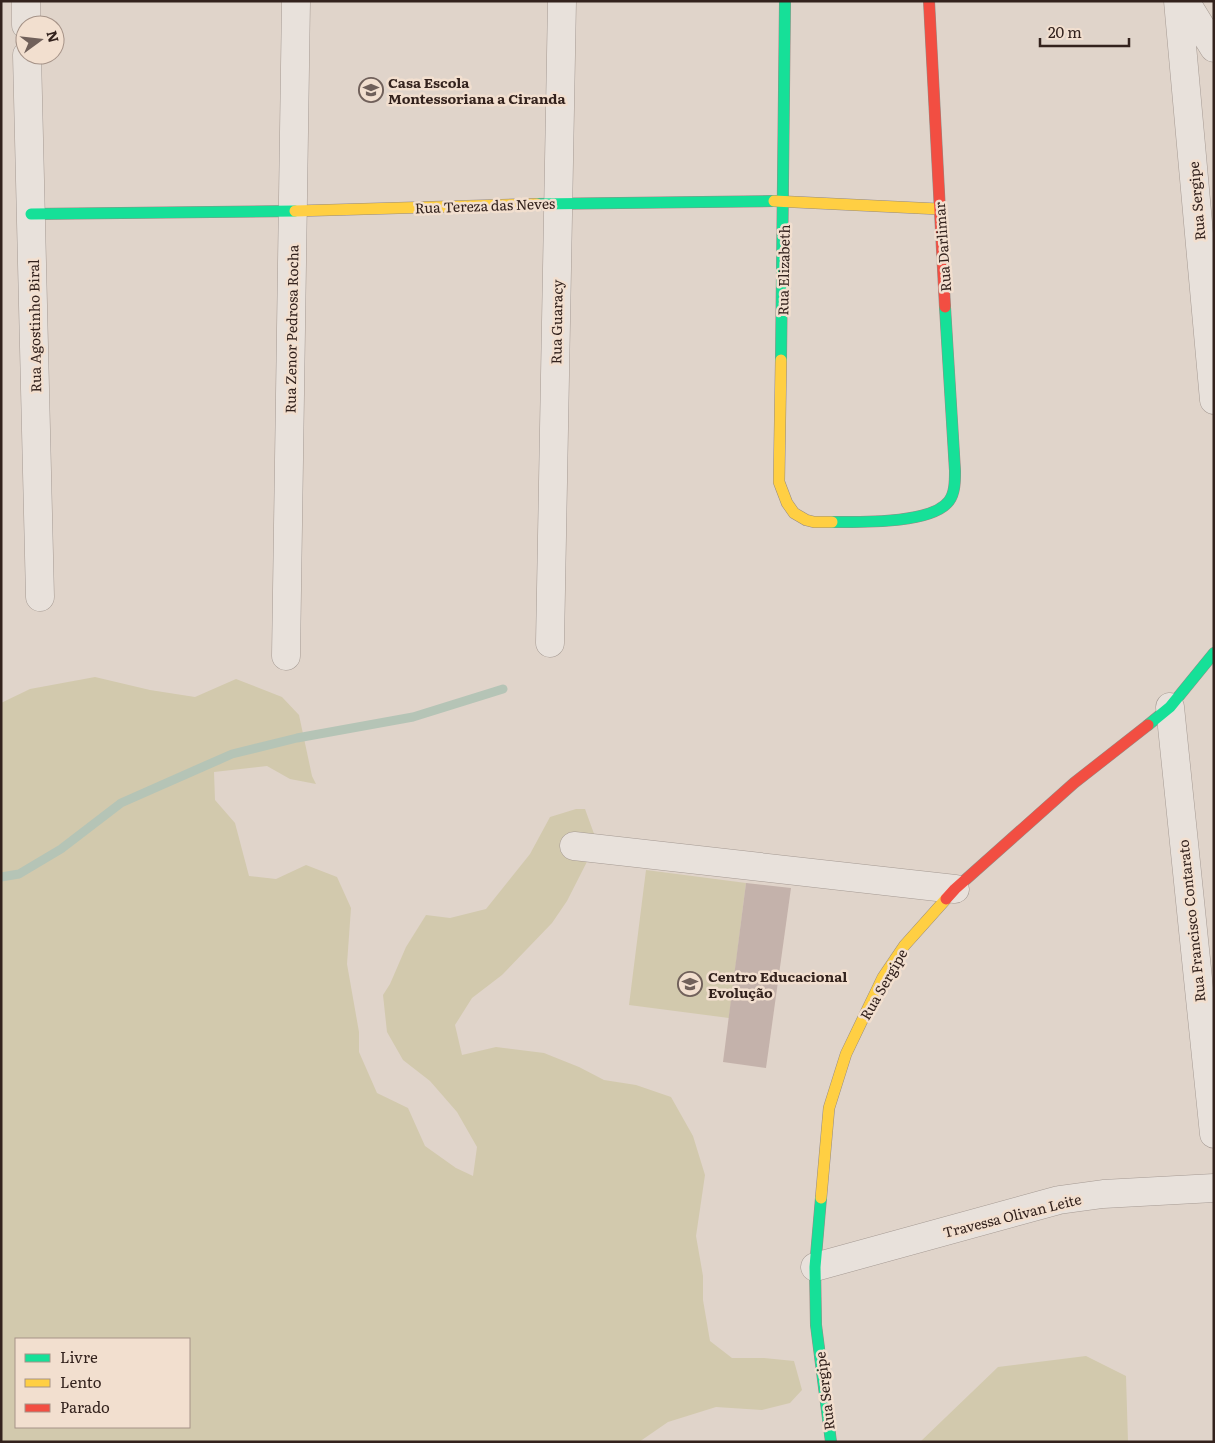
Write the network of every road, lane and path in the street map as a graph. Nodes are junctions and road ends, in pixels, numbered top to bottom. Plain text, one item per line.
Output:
1 (26, 1) edge
2 (296, 1) edge
3 (562, 1) edge
4 (785, 1) edge
5 (929, 1) edge
6 (1178, 1) edge
7 (1185, 1) edge
8 (26, 15) edge
9 (1214, 48) edge
10 (27, 65) edge
11 (784, 201) junction
12 (558, 203) junction
13 (939, 209) junction
14 (293, 211) junction
15 (32, 214) junction
16 (1214, 400) edge
17 (953, 493) joint
18 (40, 598) dead end
19 (550, 643) dead end
20 (1214, 652) edge
21 (286, 656) dead end
22 (1170, 707) junction
23 (574, 846) dead end
24 (955, 889) junction
25 (1204, 962) edge
26 (1214, 1134) edge
27 (1214, 1188) edge
28 (815, 1267) junction
29 (831, 1442) edge

1 - 8 street
2 - 14 street, Rua Zenor Pedrosa Rocha
3 - 12 street, Rua Guaracy
4 - 11 street, Rua Elizabeth
5 - 13 street, Rua Darlimar
6 - 16 street, Rua Sergipe
7 - 9 street
10 - 15 street, Rua Agostinho Biral
11 - 12 street, Rua Tereza das Neves
11 - 13 street, Rua Tereza das Neves
11 - 17 street, Rua Elizabeth
12 - 14 street, Rua Tereza das Neves
12 - 19 street, Rua Guaracy
13 - 17 street, Rua Darlimar
14 - 15 street, Rua Tereza das Neves
14 - 21 street, Rua Zenor Pedrosa Rocha
15 - 18 street, Rua Agostinho Biral
20 - 22 street, Rua Sergipe
22 - 24 street, Rua Sergipe
22 - 25 street, Rua Francisco Contarato
23 - 24 street
24 - 28 street, Rua Sergipe
25 - 26 street, Rua Francisco Contarato
27 - 28 street, Travessa Olivan Leite
28 - 29 street, Rua Sergipe

